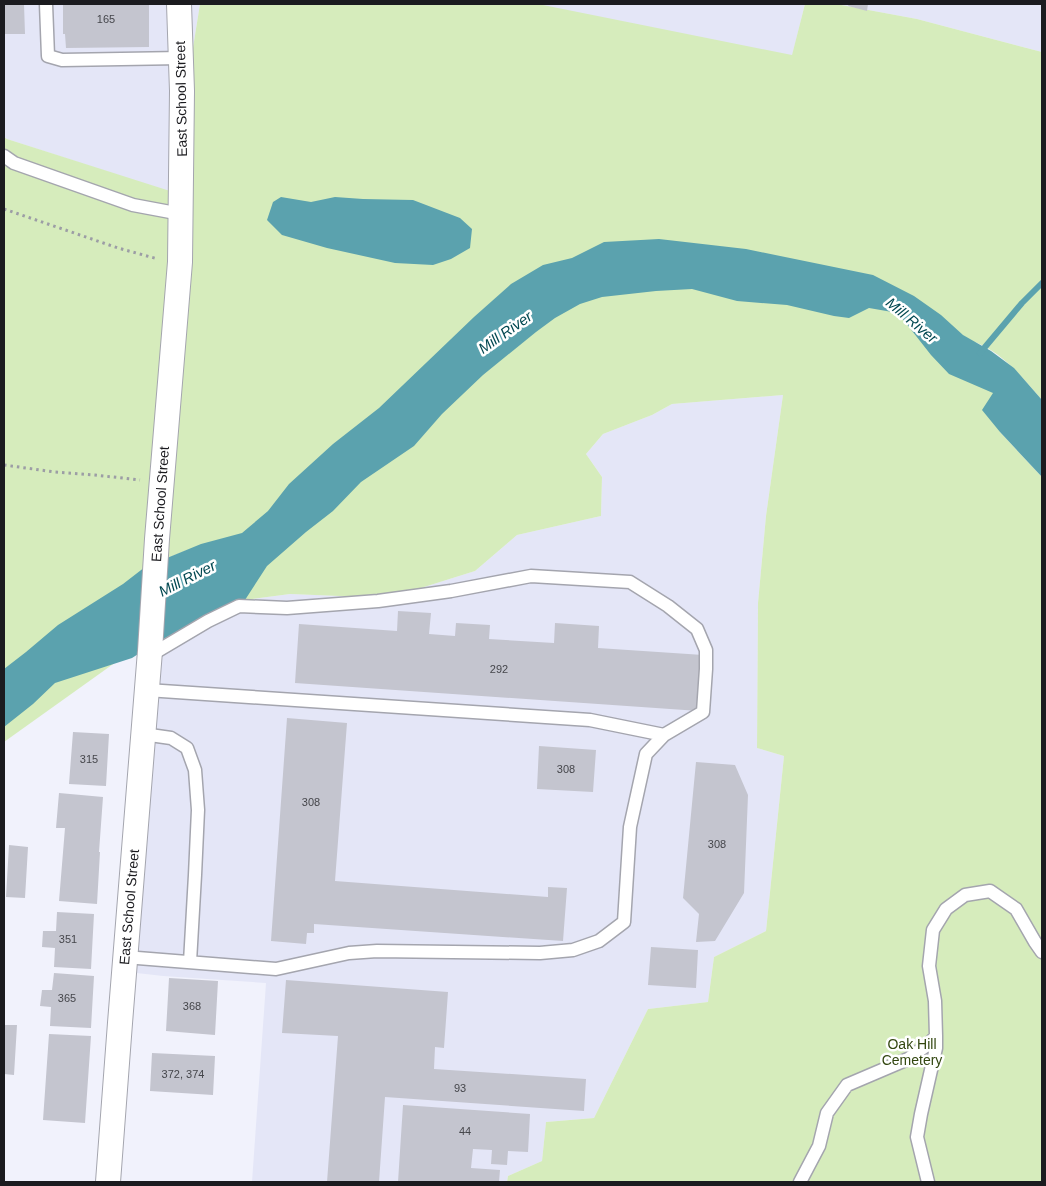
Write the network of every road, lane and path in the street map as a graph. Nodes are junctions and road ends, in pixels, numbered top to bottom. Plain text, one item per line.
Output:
1 (46, 4) edge
2 (179, 4) edge
3 (181, 58) junction
4 (4, 156) edge
5 (4, 210) edge
6 (181, 214) junction
7 (180, 262) junction
8 (4, 464) edge
9 (162, 482) junction
10 (150, 653) junction
11 (147, 690) junction
12 (144, 734) junction
13 (664, 735) junction
14 (1042, 952) edge
15 (125, 956) junction
16 (190, 962) junction
17 (936, 1036) junction
18 (917, 1052) junction
19 (934, 1060) junction
20 (108, 1182) edge
21 (800, 1182) edge
22 (928, 1182) edge

1 - 3 lane
2 - 3 street, East School Street
3 - 6 street, East School Street
4 - 6 lane
5 - 7 path
6 - 7 street, East School Street
7 - 9 street, East School Street
8 - 9 path
9 - 10 street, East School Street
10 - 11 street, East School Street
10 - 13 lane
11 - 12 street, East School Street
11 - 13 lane
12 - 15 street, East School Street
12 - 16 lane
13 - 16 lane
14 - 17 lane
15 - 16 lane
15 - 20 street, East School Street
17 - 18 lane
17 - 19 lane
18 - 19 lane
18 - 21 lane
19 - 22 lane

